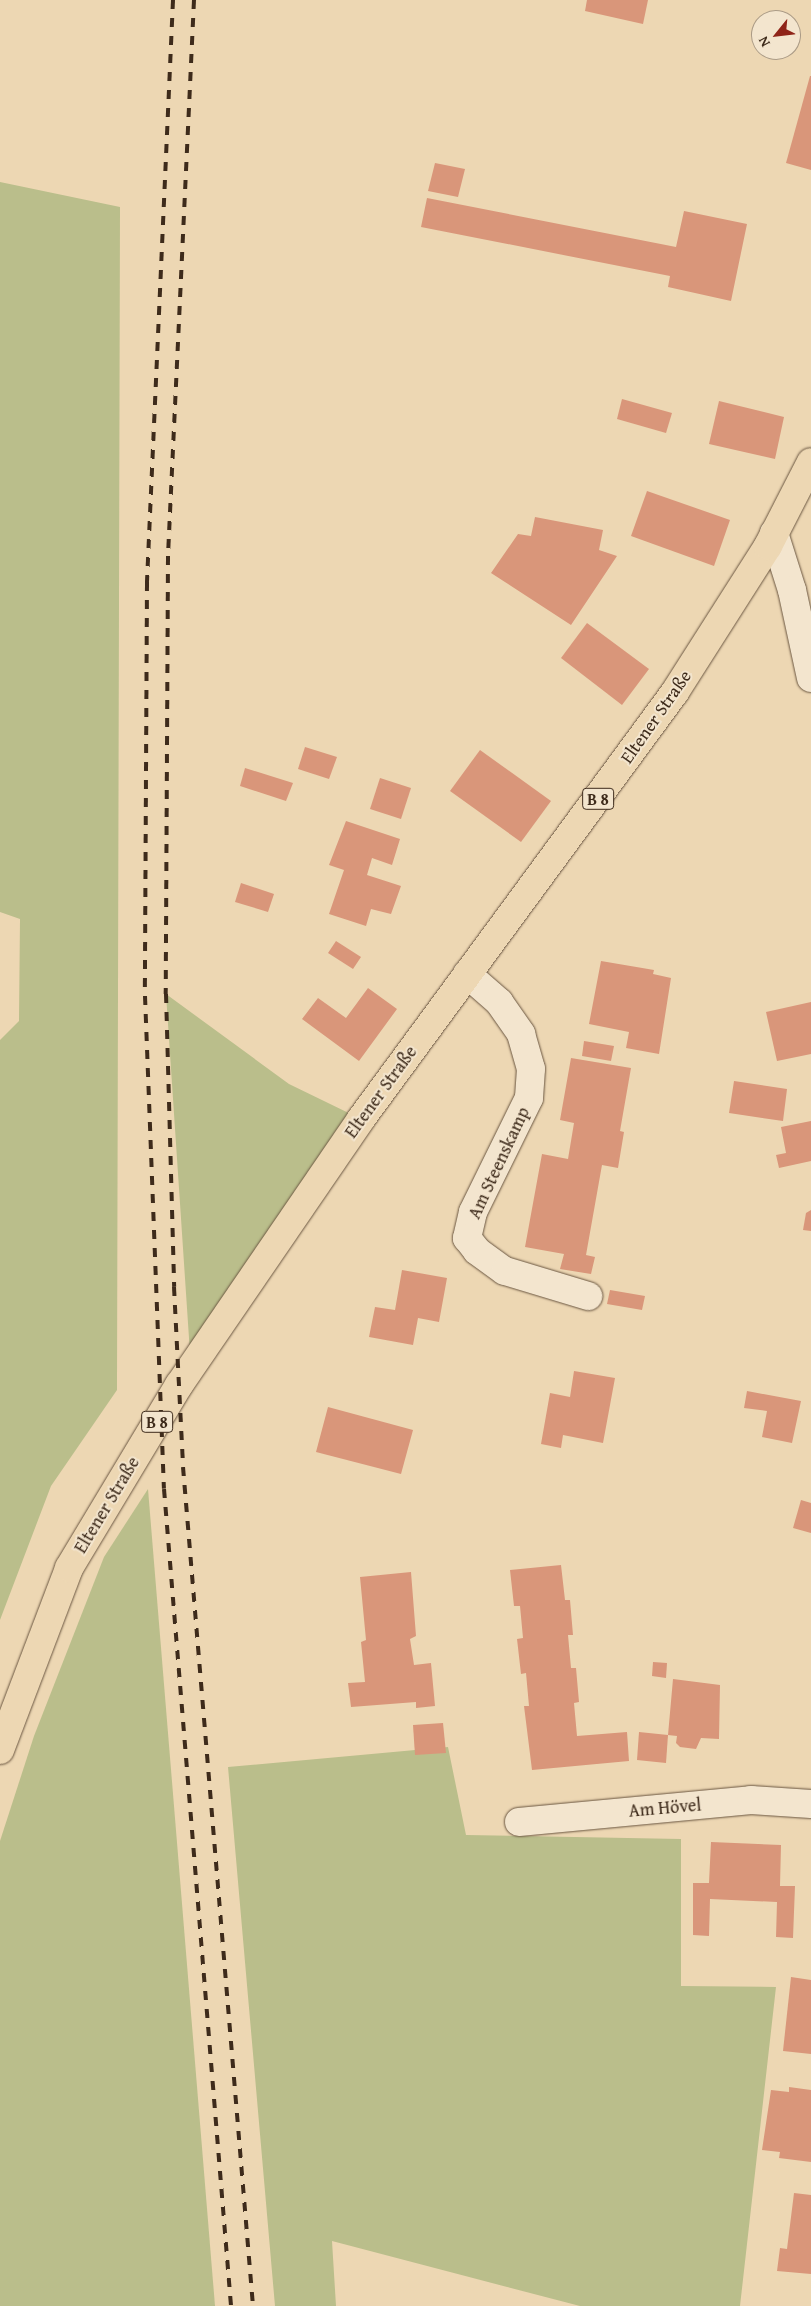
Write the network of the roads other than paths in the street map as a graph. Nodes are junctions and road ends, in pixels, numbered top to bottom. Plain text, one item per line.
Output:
1 (811, 462) edge
2 (774, 533) junction
3 (811, 678) edge
4 (467, 974) junction
5 (588, 1296) dead end
6 (0, 1750) edge
7 (811, 1804) edge
8 (519, 1822) dead end

1 - 2 main road, Eltener Straße / B 8
2 - 3 street
2 - 4 main road, Eltener Straße / B 8
4 - 5 street, Am Steenskamp
4 - 6 main road, Eltener Straße / B 8
7 - 8 street, Am Hövel

